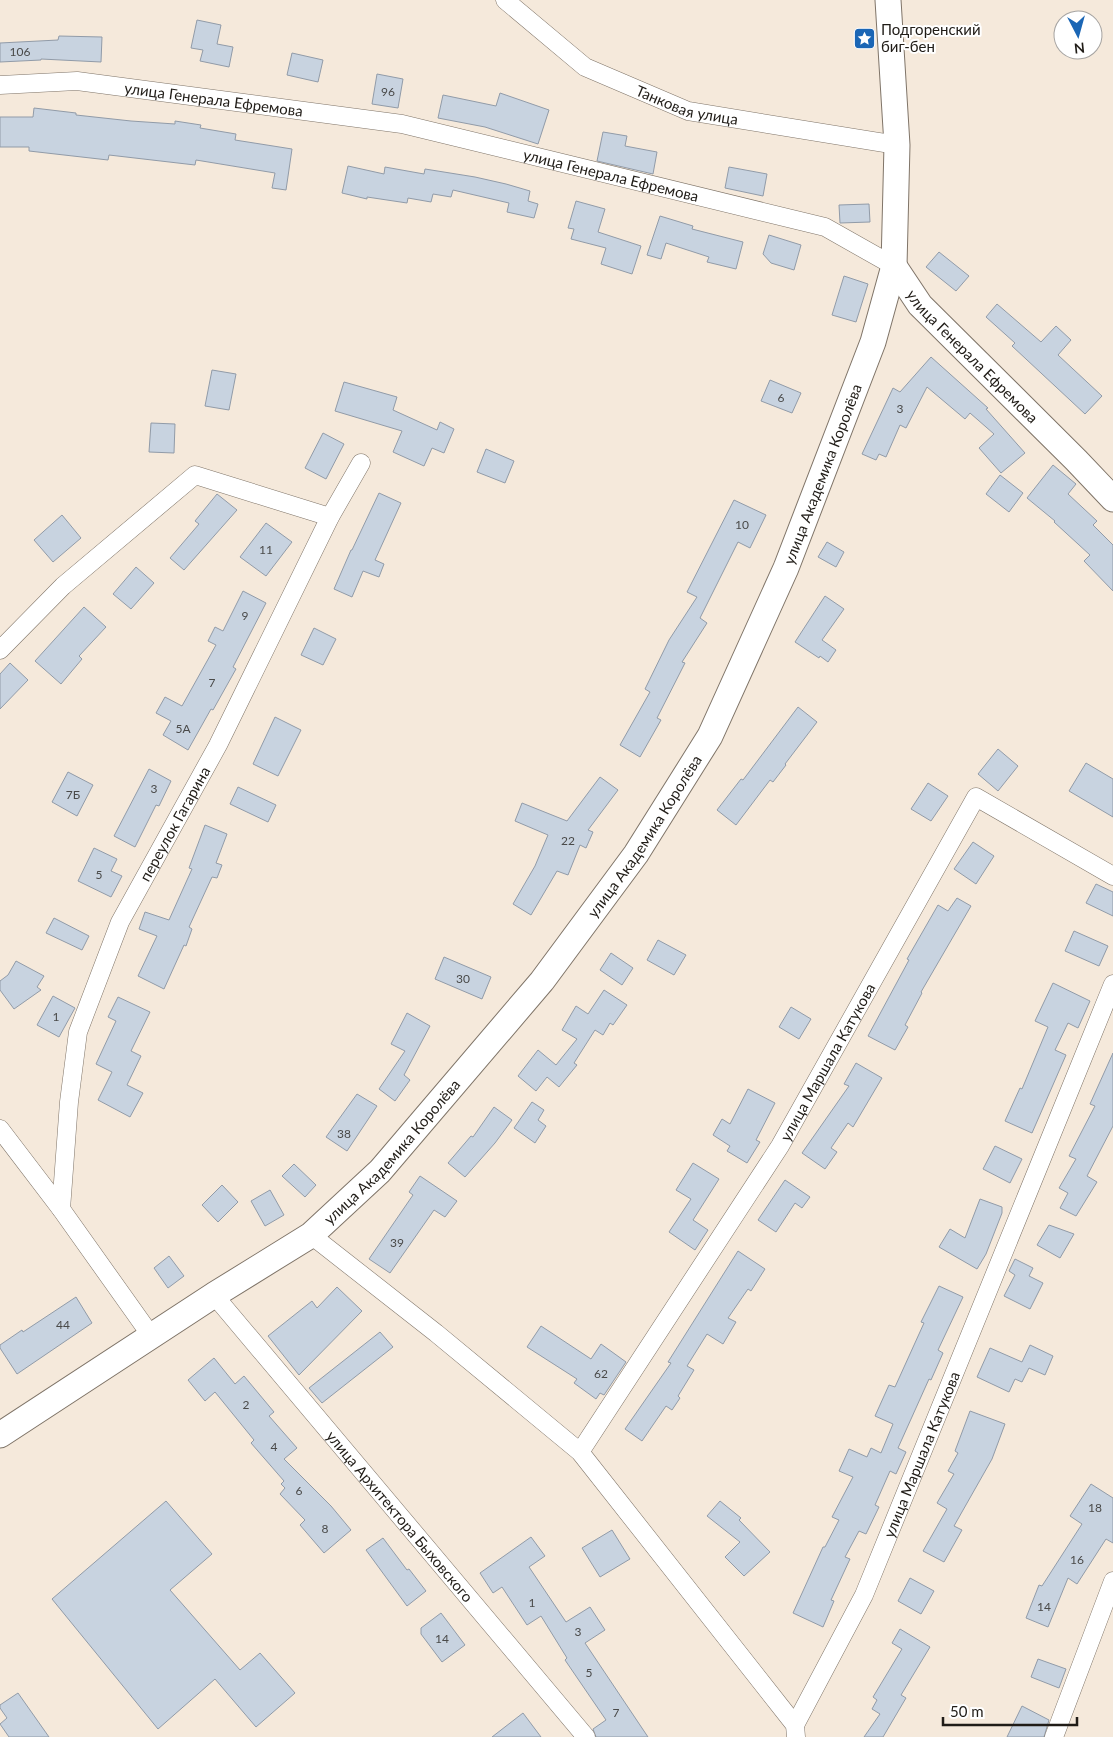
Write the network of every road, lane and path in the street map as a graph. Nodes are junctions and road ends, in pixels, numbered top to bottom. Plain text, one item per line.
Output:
1 (505, 0) edge
2 (888, 0) edge
3 (0, 85) edge
4 (897, 146) junction
5 (894, 266) junction
6 (361, 464) dead end
7 (1113, 499) edge
8 (330, 517) junction
9 (0, 650) edge
10 (1113, 876) edge
11 (1113, 984) edge
12 (2, 1136) edge
13 (62, 1209) junction
14 (311, 1235) junction
15 (214, 1296) junction
16 (152, 1336) junction
17 (0, 1436) edge
18 (580, 1452) junction
19 (1113, 1581) edge
20 (796, 1731) edge
21 (586, 1737) edge
22 (1054, 1737) edge

1 - 4 street, Танковая улица
2 - 4 street, улица Академика Королёва
3 - 5 street, улица Генерала Ефремова
4 - 5 street, улица Академика Королёва
5 - 7 street, улица Генерала Ефремова
5 - 14 street, улица Академика Королёва
6 - 8 street, переулок Гагарина
8 - 9 street
8 - 13 street, переулок Гагарина
10 - 18 street, улица Маршала Катукова
11 - 20 street, улица Маршала Катукова
12 - 13 street
13 - 16 street
14 - 15 street, улица Академика Королёва
14 - 18 street
15 - 16 street, улица Академика Королёва
15 - 21 street, улица Архитектора Быховского
16 - 17 street, улица Академика Королёва
18 - 20 street
19 - 22 street

